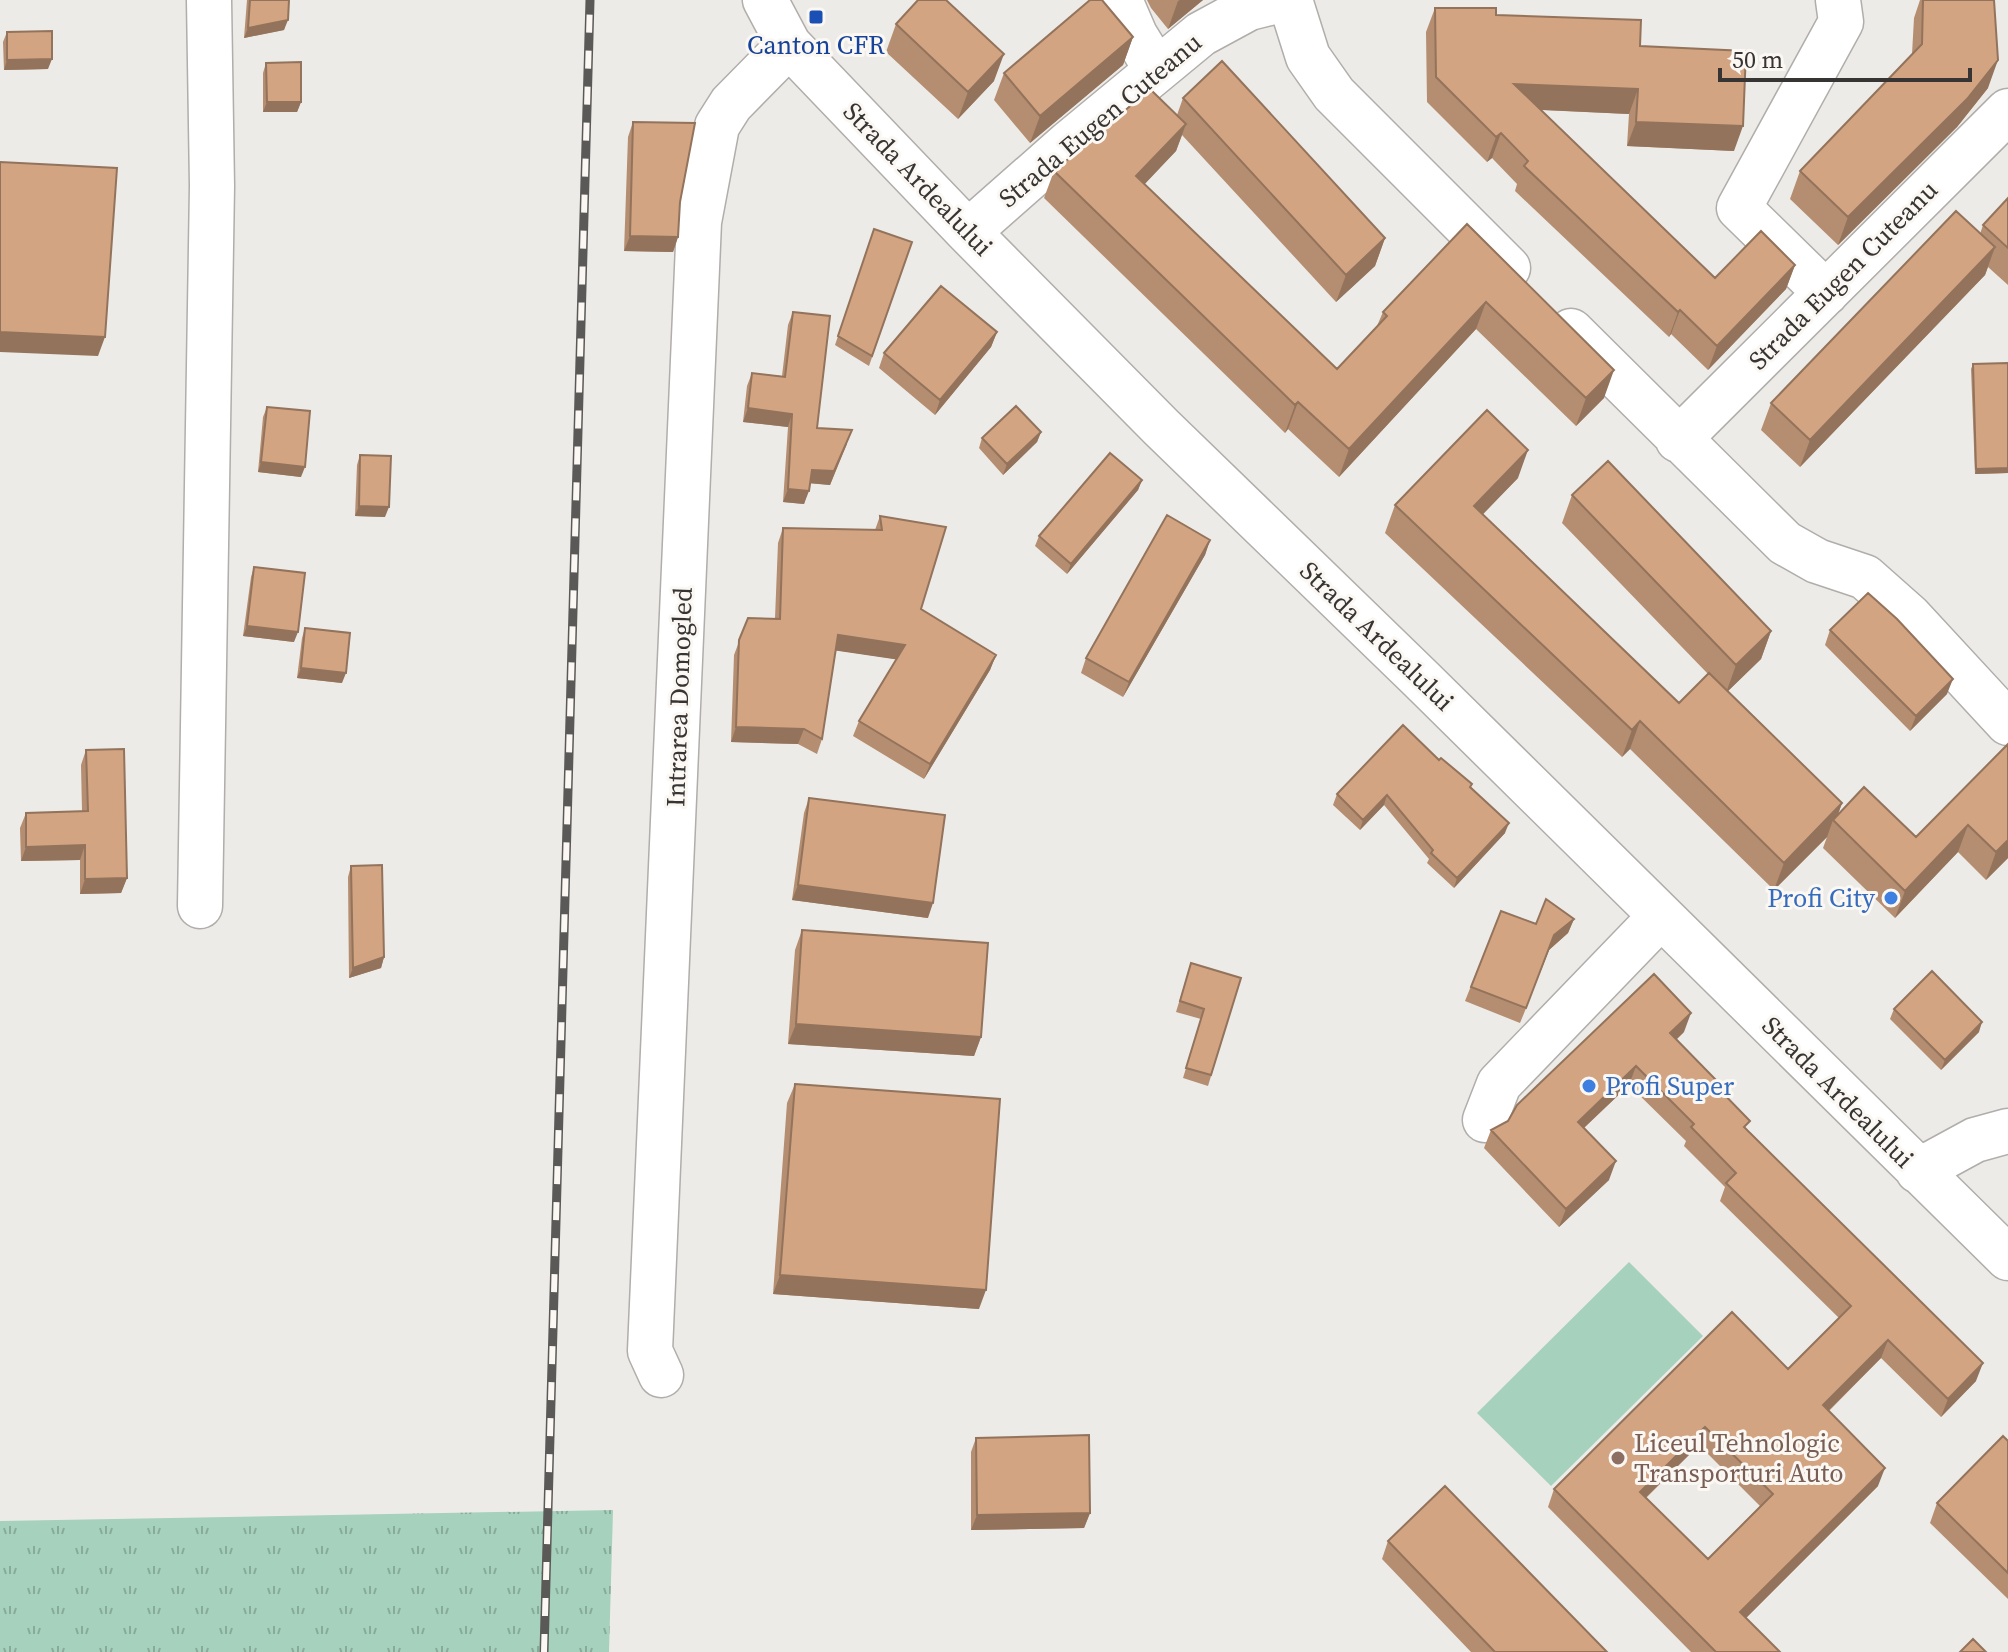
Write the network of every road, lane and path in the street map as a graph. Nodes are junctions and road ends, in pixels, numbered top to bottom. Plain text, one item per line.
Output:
1 (209, 0) edge
2 (765, 0) edge
3 (1120, 0) edge
4 (1282, 0) edge
5 (1290, 0) edge
6 (1838, 0) edge
7 (789, 45) junction
8 (1156, 69) junction
9 (2008, 111) edge
10 (968, 232) junction
11 (1826, 293) junction
12 (1678, 440) junction
13 (2008, 723) edge
14 (200, 906) dead end
15 (1661, 916) junction
16 (1485, 1120) dead end
17 (2008, 1131) edge
18 (1918, 1171) junction
19 (2008, 1258) edge
20 (661, 1375) dead end

1 - 14 street
2 - 7 street, Strada Ardealului
3 - 8 street
4 - 8 street, Strada Eugen Cuteanu
5 - 12 street
6 - 11 street
7 - 10 street, Strada Ardealului
7 - 20 street, Intrarea Domogled
8 - 10 street, Strada Eugen Cuteanu
9 - 11 street, Strada Eugen Cuteanu
10 - 15 street, Strada Ardealului
11 - 12 street, Strada Eugen Cuteanu
12 - 13 street
15 - 16 street
15 - 18 street, Strada Ardealului
17 - 18 street
18 - 19 street, Strada Ardealului

